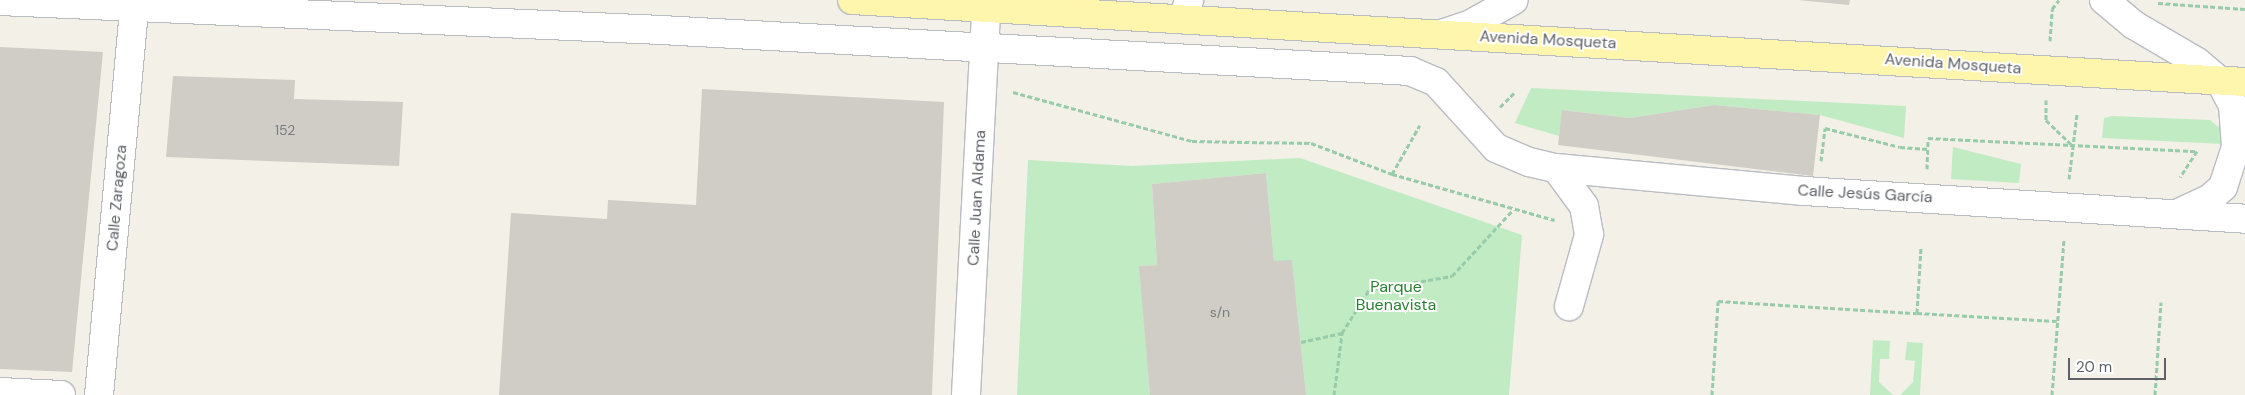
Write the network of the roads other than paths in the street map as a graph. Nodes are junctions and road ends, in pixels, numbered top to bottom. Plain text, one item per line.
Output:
1 (852, 0) edge
2 (1514, 0) edge
3 (2104, 0) edge
4 (0, 1) edge
5 (135, 4) edge
6 (987, 4) edge
7 (1186, 10) edge
8 (1441, 34) junction
9 (984, 49) junction
10 (2233, 81) edge
11 (1556, 168) junction
12 (2175, 215) junction
13 (2245, 219) edge
14 (1569, 306) dead end
15 (0, 392) edge
16 (61, 395) edge
17 (100, 395) edge
18 (966, 395) edge

1 - 6 main road, Avenida Mosqueta
2 - 8 street
3 - 10 street
4 - 5 street, Calle Jesús García
5 - 9 street, Calle Jesús García
5 - 17 street, Calle Zaragoza
6 - 7 main road, Avenida Mosqueta
6 - 9 street, Calle Juan Aldama
7 - 8 main road, Avenida Mosqueta
8 - 10 main road, Avenida Mosqueta
9 - 11 street, Calle Jesús García
9 - 18 street, Calle Juan Aldama
10 - 12 street, Calle Jesús García
11 - 12 street, Calle Jesús García
11 - 14 street
12 - 13 street, Calle Jesús García
15 - 16 street

